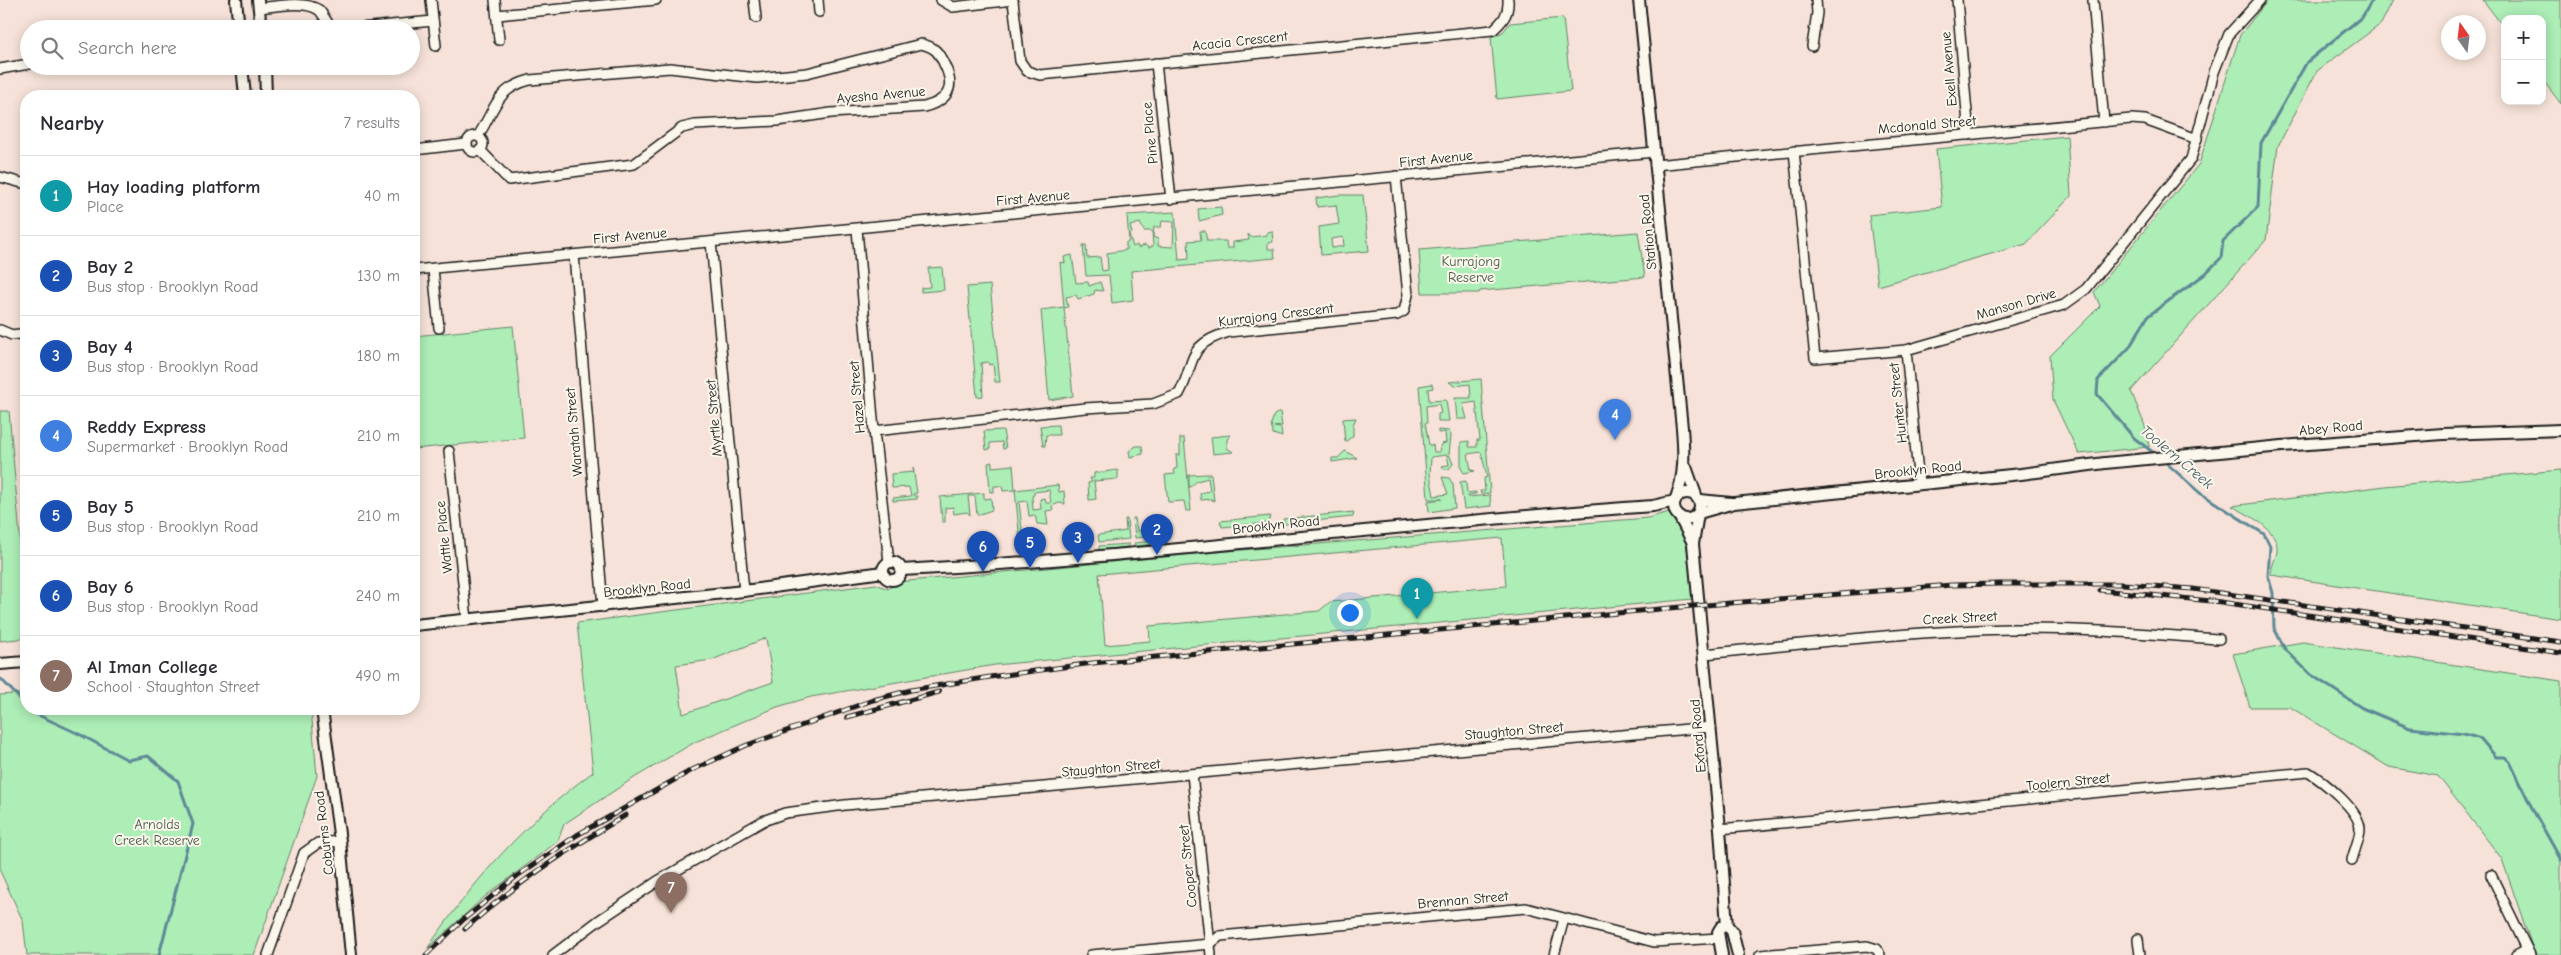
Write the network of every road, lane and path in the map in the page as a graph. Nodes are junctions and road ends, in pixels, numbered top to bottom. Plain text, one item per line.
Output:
1 (236, 0) edge
2 (431, 0) edge
3 (495, 0) edge
4 (656, 0) edge
5 (754, 0) edge
6 (818, 0) edge
7 (941, 0) edge
8 (1508, 0) edge
9 (1639, 0) edge
10 (1816, 0) edge
11 (1957, 0) edge
12 (2093, 0) edge
13 (2260, 0) edge
14 (628, 1) edge
15 (1013, 1) edge
16 (259, 4) edge
17 (819, 12) dead end
18 (497, 15) junction
19 (756, 18) dead end
20 (238, 20) edge
21 (260, 20) edge
22 (325, 20) edge
23 (433, 20) junction
24 (420, 21) edge
25 (499, 40) dead end
26 (436, 46) dead end
27 (1812, 46) dead end
28 (1156, 64) junction
29 (20, 66) edge
30 (0, 69) edge
31 (243, 75) edge
32 (265, 75) edge
33 (244, 90) edge
34 (266, 90) edge
35 (2104, 122) junction
36 (1968, 135) junction
37 (478, 136) junction
38 (2197, 139) junction
39 (466, 144) junction
40 (420, 149) edge
41 (480, 150) junction
42 (1794, 151) junction
43 (1654, 152) junction
44 (1655, 165) junction
45 (1396, 176) junction
46 (0, 177) edge
47 (20, 182) edge
48 (1171, 199) junction
49 (857, 229) junction
50 (711, 242) junction
51 (574, 255) junction
52 (433, 269) junction
53 (420, 270) edge
54 (439, 328) dead end
55 (0, 330) edge
56 (20, 334) edge
57 (1906, 350) junction
58 (2561, 430) edge
59 (874, 431) junction
60 (449, 451) dead end
61 (1684, 462) junction
62 (2104, 463) joint
63 (1919, 484) junction
64 (1698, 498) junction
65 (1675, 500) junction
66 (1734, 503) junction
67 (1653, 506) junction
68 (1698, 513) junction
69 (1678, 514) junction
70 (1694, 544) junction
71 (889, 562) junction
72 (901, 570) junction
73 (883, 572) junction
74 (744, 591) junction
75 (603, 606) junction
76 (467, 620) junction
77 (420, 624) edge
78 (2219, 639) dead end
79 (1704, 654) junction
80 (20, 662) edge
81 (0, 664) edge
82 (323, 715) edge
83 (1711, 727) junction
84 (1192, 774) junction
85 (1720, 829) junction
86 (340, 841) junction
87 (2352, 860) dead end
88 (2492, 875) dead end
89 (1564, 919) junction
90 (1727, 926) junction
91 (1719, 938) junction
92 (2138, 939) dead end
93 (1210, 944) junction
94 (2528, 952) edge
95 (268, 955) edge
96 (351, 955) edge
97 (553, 955) edge
98 (1092, 955) edge
99 (1211, 955) edge
100 (1554, 955) edge
101 (1722, 955) edge
102 (1738, 955) edge
103 (1760, 955) edge
104 (1880, 955) edge
105 (2140, 955) edge
106 (2516, 955) edge

1 - 20 street
2 - 23 street
3 - 18 street
4 - 14 street
5 - 19 street
6 - 17 street
7 - 15 street
8 - 28 street, Acacia Crescent
9 - 43 street, Station Road
10 - 27 street
11 - 36 street, Exell Avenue
12 - 35 street
13 - 38 street, Manson Drive
14 - 18 street
15 - 28 street, Acacia Crescent
16 - 21 street
16 - 22 street
18 - 25 street
23 - 24 street
23 - 26 street
28 - 48 street, Pine Place
29 - 30 street
31 - 33 street
32 - 34 street
35 - 36 street, Mcdonald Street
35 - 38 street, Mcdonald Street
36 - 42 street, Mcdonald Street
37 - 39 street, Ayesha Avenue
37 - 41 street
37 - 41 street, Ayesha Avenue
38 - 57 street, Manson Drive
39 - 40 street, Ayesha Avenue
39 - 41 street, Ayesha Avenue
42 - 44 street, Mcdonald Street
42 - 57 street, Manson Drive
43 - 44 street, Station Road
43 - 45 street, First Avenue
44 - 61 street, Station Road
45 - 48 street, First Avenue
45 - 59 street, Kurrajong Crescent
46 - 47 street
48 - 49 street, First Avenue
49 - 50 street, First Avenue
49 - 59 street, Hazel Street
50 - 51 street, First Avenue
50 - 74 street, Myrtle Street
51 - 52 street, First Avenue
51 - 75 street, Waratah Street
52 - 53 street, First Avenue
52 - 54 street
55 - 56 street
57 - 63 street, Hunter Street
58 - 62 street, Abey Road
59 - 71 street, Hazel Street
60 - 76 street, Wattle Place
61 - 64 street, Station Road
61 - 65 street, Station Road
62 - 63 street, Brooklyn Road
63 - 66 street, Brooklyn Road
64 - 65 street
64 - 66 street, Brooklyn Road
64 - 68 street
65 - 67 street, Brooklyn Road
65 - 69 street
66 - 68 street, Brooklyn Road
67 - 69 street, Brooklyn Road
67 - 72 street, Brooklyn Road
68 - 69 street
68 - 70 street, Exford Road
69 - 70 street, Exford Road
70 - 79 street, Exford Road
71 - 72 street
71 - 73 street
72 - 73 street
73 - 74 street, Brooklyn Road
74 - 75 street, Brooklyn Road
75 - 76 street, Brooklyn Road
76 - 77 street, Brooklyn Road
78 - 79 street, Creek Street
79 - 83 street, Exford Road
80 - 81 street
82 - 86 street, Coburns Road
83 - 84 street, Staughton Street
83 - 85 street, Exford Road
84 - 93 street, Cooper Street
84 - 97 street, Staughton Street
85 - 87 street, Toolern Street
85 - 90 street, Exford Road
86 - 95 street
86 - 96 street, Coburns Road
88 - 94 street
89 - 91 street, Brennan Street
89 - 93 street, Brennan Street
89 - 100 street
90 - 91 street
90 - 102 street, Exford Road
91 - 101 street
92 - 105 street
93 - 98 street, Brennan Street
93 - 99 street, Cooper Street
94 - 106 street
103 - 104 street

